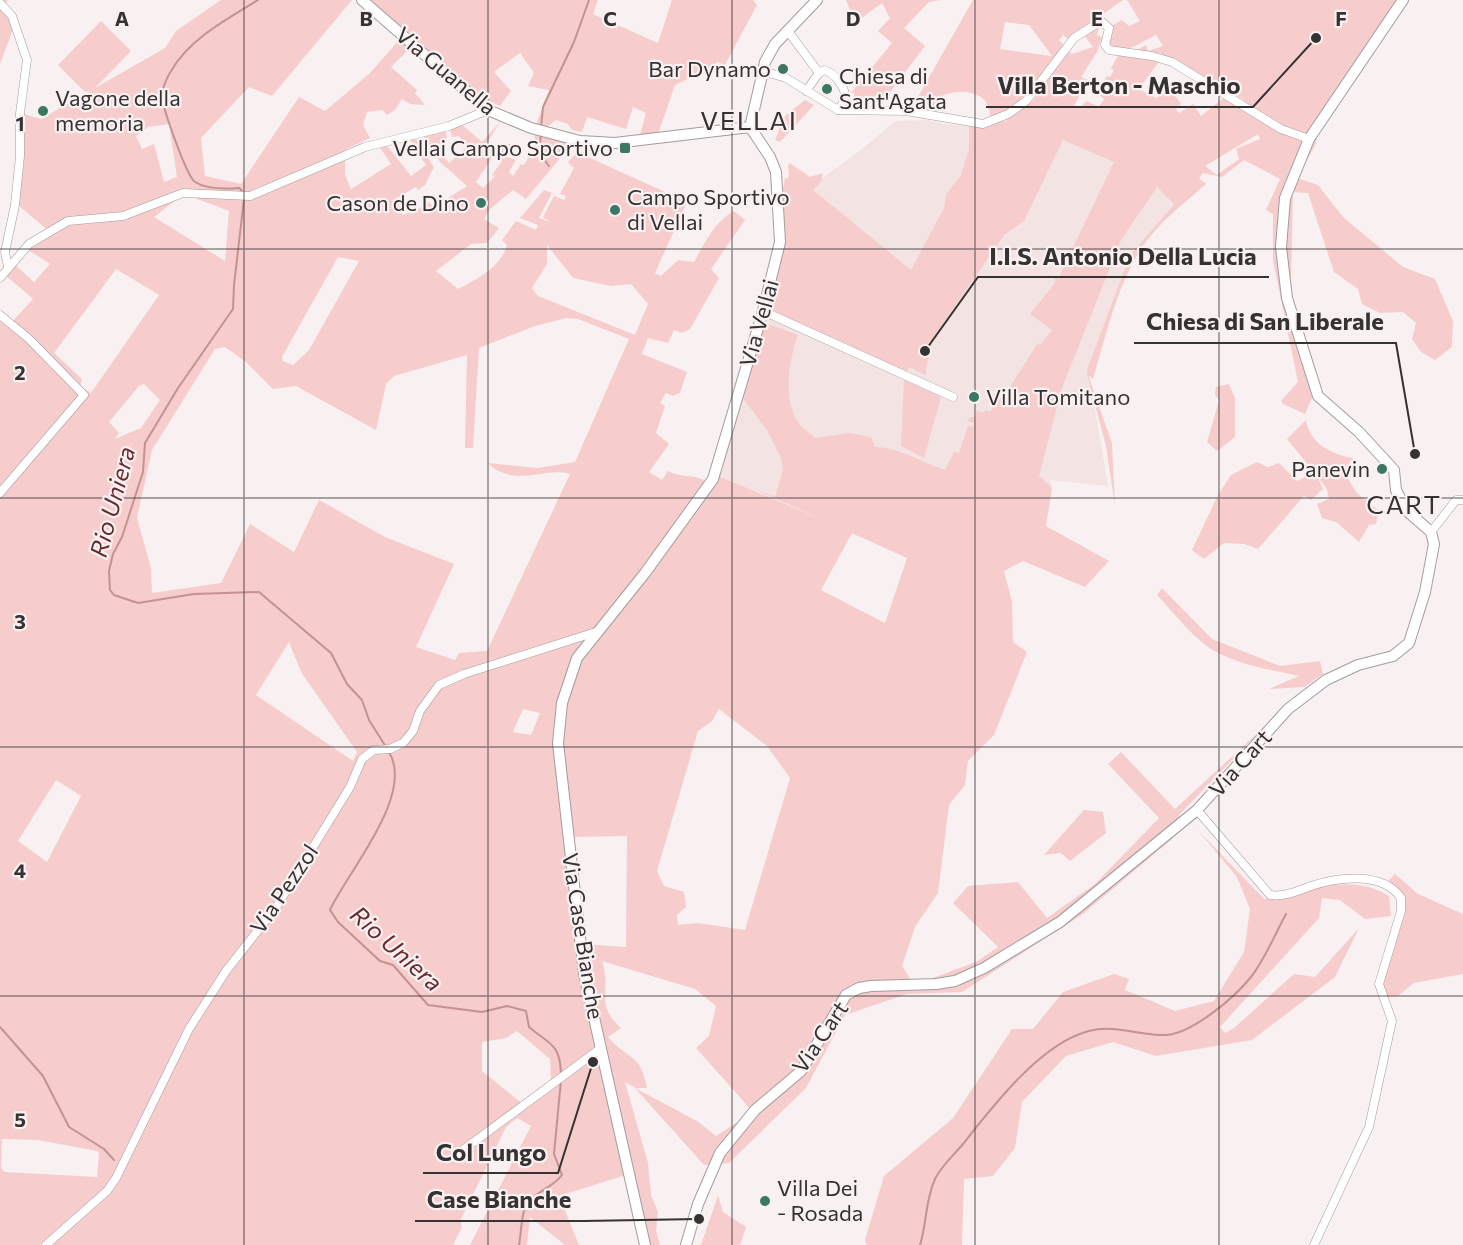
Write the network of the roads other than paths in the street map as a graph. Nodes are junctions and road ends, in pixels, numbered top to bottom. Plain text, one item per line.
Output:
1 (362, 0) edge
2 (817, 0) edge
3 (1403, 0) edge
4 (0, 3) edge
5 (788, 31) junction
6 (763, 70) junction
7 (819, 73) junction
8 (807, 91) junction
9 (488, 110) junction
10 (838, 110) junction
11 (750, 127) junction
12 (1309, 139) junction
13 (8, 267) junction
14 (0, 278) edge
15 (763, 311) junction
16 (0, 315) edge
17 (953, 397) dead end
18 (0, 493) edge
19 (1463, 500) edge
20 (1431, 532) junction
21 (596, 632) junction
22 (1197, 810) junction
23 (601, 1048) junction
24 (452, 1158) dead end
25 (46, 1245) edge
26 (645, 1245) edge
27 (686, 1245) edge
28 (1314, 1245) edge

1 - 9 street, Via Guanella
2 - 5 street
3 - 12 street
4 - 13 street
5 - 6 street
5 - 7 street
6 - 8 street
6 - 11 street
7 - 8 street
7 - 10 street
8 - 10 street
9 - 11 street, Via Guanella
9 - 13 street
10 - 12 street
11 - 15 street, Via Vellai
12 - 20 street
13 - 14 street
15 - 17 street
15 - 21 street, Via Vellai
16 - 18 street
19 - 20 street
20 - 22 street, Via Cart
21 - 23 street, Via Case Bianche
21 - 25 street, Via Pezzol
22 - 27 street, Via Cart
22 - 28 street
23 - 24 street
23 - 26 street, Via Case Bianche

